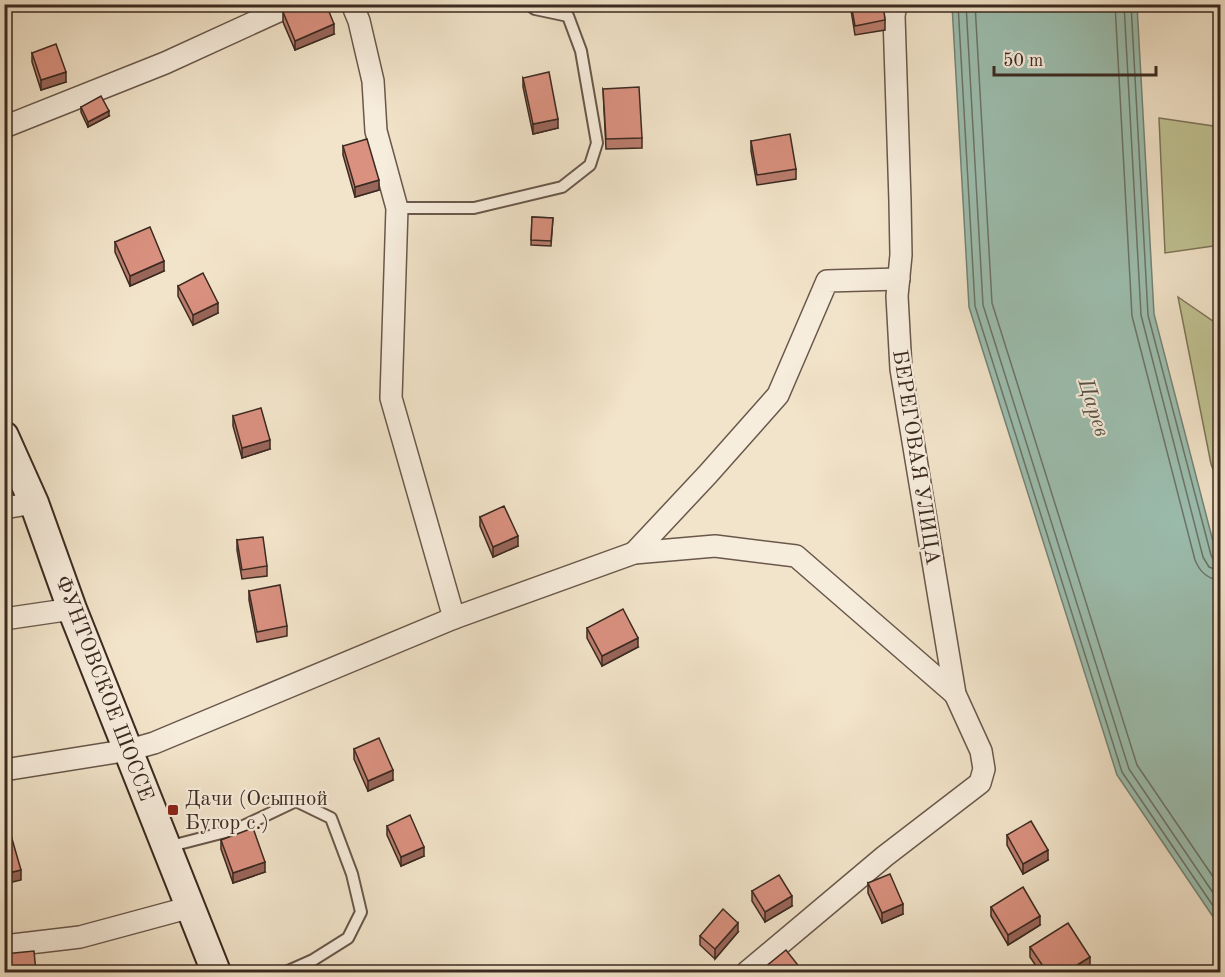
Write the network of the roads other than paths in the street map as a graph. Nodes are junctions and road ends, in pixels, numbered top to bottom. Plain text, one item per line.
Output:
1 (294, 4) edge
2 (352, 4) edge
3 (528, 4) edge
4 (896, 4) edge
5 (4, 127) edge
6 (397, 208) junction
7 (899, 279) junction
8 (4, 436) edge
9 (34, 503) junction
10 (4, 508) edge
11 (634, 553) junction
12 (72, 609) junction
13 (454, 618) junction
14 (4, 619) edge
15 (955, 694) junction
16 (129, 750) junction
17 (4, 770) edge
18 (167, 848) junction
19 (191, 907) junction
20 (4, 946) edge
21 (216, 972) edge
22 (286, 972) edge
23 (747, 972) edge

1 - 5 street
2 - 6 street
3 - 6 lane
4 - 7 street, БЕРЕГОВАЯ УЛИЦА
6 - 13 street
7 - 11 street
7 - 15 street, БЕРЕГОВАЯ УЛИЦА
8 - 9 street, ФУНТОВСКОЕ ШОССЕ
9 - 10 street
9 - 12 street, ФУНТОВСКОЕ ШОССЕ
11 - 13 street
11 - 15 street
12 - 14 street
12 - 16 street, ФУНТОВСКОЕ ШОССЕ
13 - 16 street
15 - 23 street, БЕРЕГОВАЯ УЛИЦА
16 - 17 street
16 - 18 street, ФУНТОВСКОЕ ШОССЕ
18 - 19 street, ФУНТОВСКОЕ ШОССЕ
18 - 22 lane
19 - 20 street
19 - 21 street, ФУНТОВСКОЕ ШОССЕ

